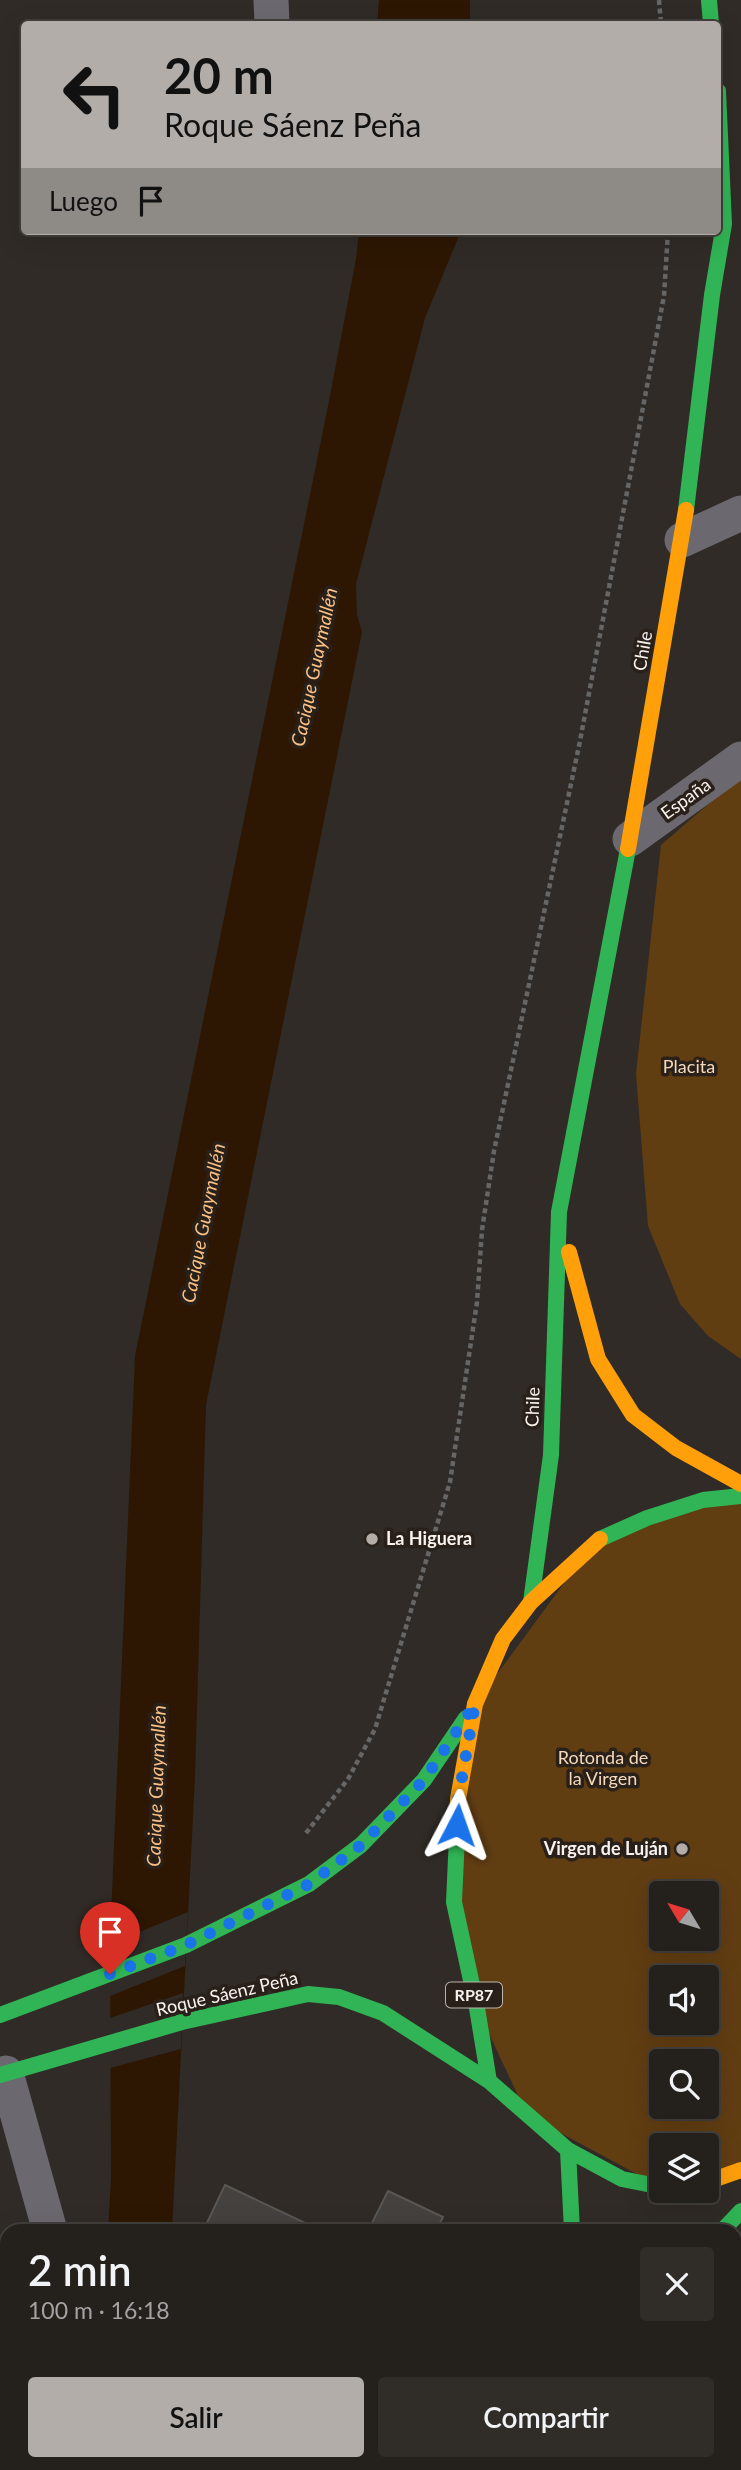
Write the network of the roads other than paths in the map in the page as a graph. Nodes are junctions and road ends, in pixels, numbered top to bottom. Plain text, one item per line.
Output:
1 (271, 0) edge
2 (709, 0) edge
3 (272, 21) edge
4 (711, 21) edge
5 (721, 118) edge
6 (732, 219) edge
7 (741, 513) edge
8 (682, 540) junction
9 (741, 759) edge
10 (630, 839) junction
11 (559, 1212) junction
12 (741, 1484) edge
13 (741, 1496) edge
14 (531, 1602) junction
15 (475, 1704) junction
16 (0, 2015) edge
17 (3, 2074) edge
18 (489, 2081) junction
19 (568, 2150) junction
20 (741, 2170) edge
21 (719, 2178) edge
22 (649, 2184) edge
23 (741, 2211) edge
24 (48, 2224) edge
25 (572, 2224) edge
26 (729, 2224) edge

1 - 3 street
2 - 4 main road
5 - 6 main road, Chile
6 - 8 main road, Chile
7 - 8 street
8 - 10 main road, Chile
9 - 10 street, España
10 - 11 main road, Chile
11 - 12 main road, Chile
11 - 14 main road, Chile
13 - 14 main road, RP87
14 - 15 main road, RP87
15 - 16 main road, RP87
15 - 18 main road, RP87
17 - 18 main road, Roque Sáenz Peña
17 - 24 street
18 - 19 main road
19 - 22 main road
19 - 25 main road
20 - 21 main road
23 - 26 main road

